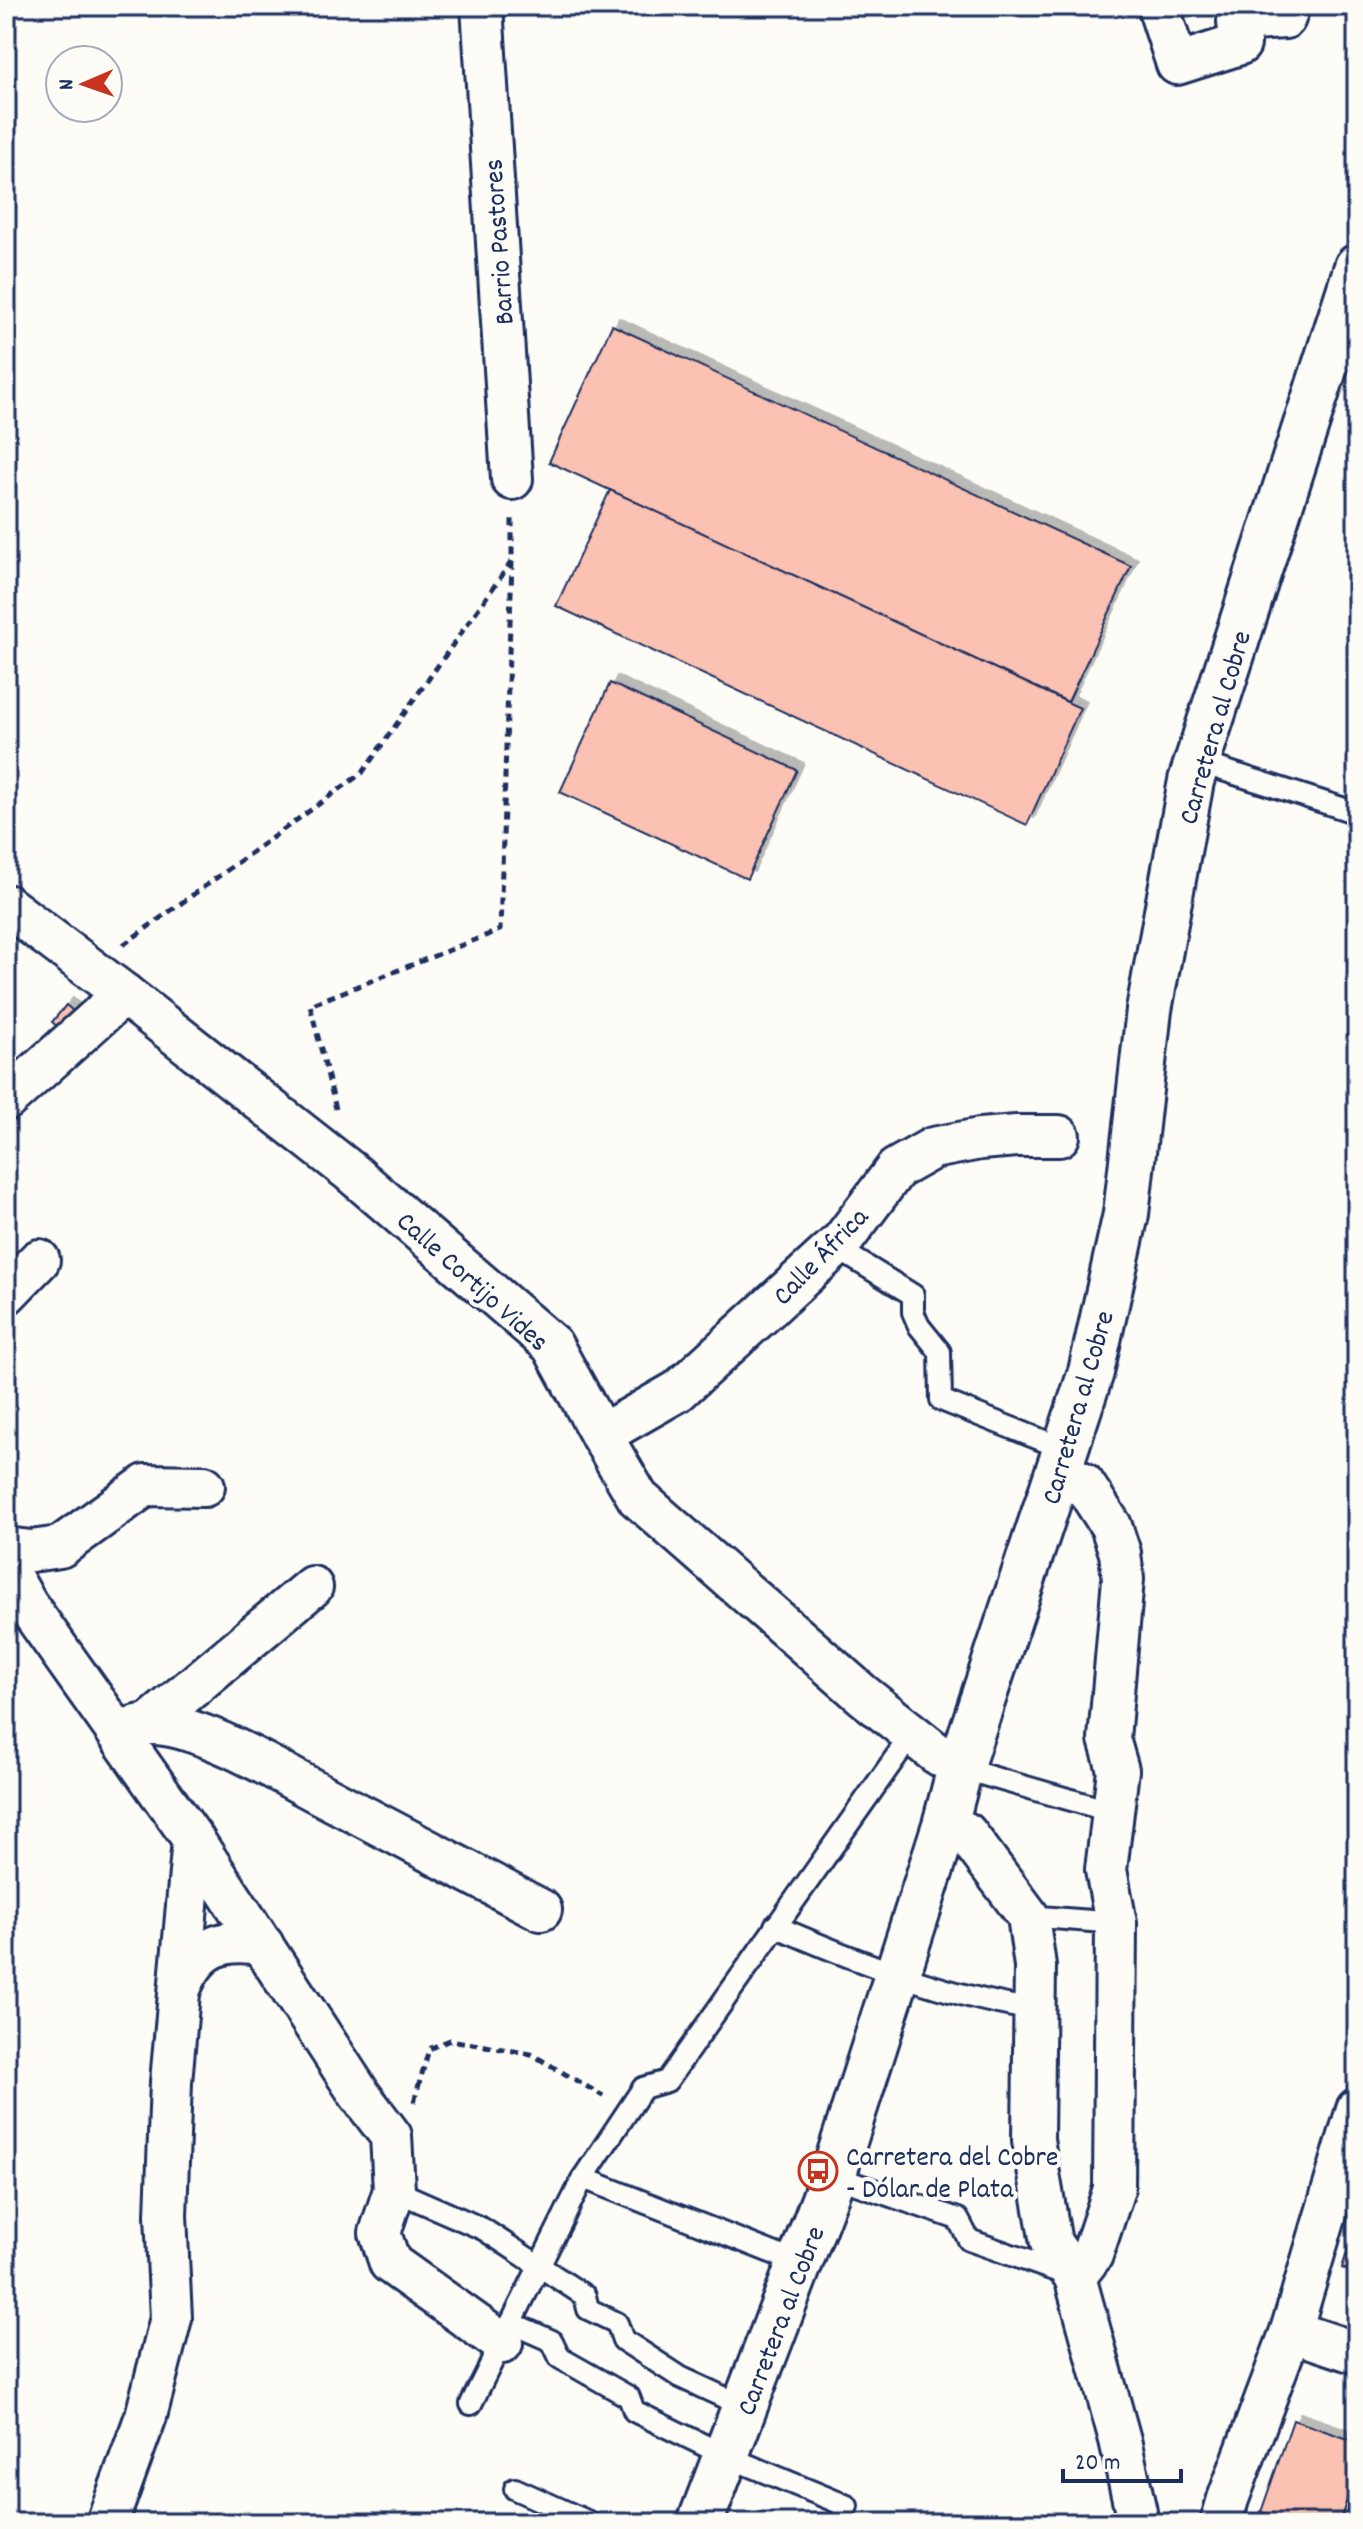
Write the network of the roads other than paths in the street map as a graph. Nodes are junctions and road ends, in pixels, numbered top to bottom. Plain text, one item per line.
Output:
1 (482, 6) edge
2 (1158, 6) edge
3 (1289, 6) edge
4 (1357, 267) edge
5 (512, 479) road end
6 (1198, 762) junction
7 (1357, 813) edge
8 (6, 905) edge
9 (124, 994) junction
10 (6, 1100) edge
11 (1059, 1136) dead end
12 (835, 1247) junction
13 (39, 1260) dead end
14 (6, 1294) edge
15 (601, 1435) junction
16 (1063, 1460) junction
17 (204, 1486) dead end
18 (6, 1548) edge
19 (6, 1568) edge
20 (312, 1587) dead end
21 (134, 1728) junction
22 (912, 1734) junction
23 (960, 1768) junction
24 (1113, 1812) junction
25 (945, 1825) junction
26 (193, 1839) junction
27 (541, 1910) dead end
28 (1028, 1916) junction
29 (1116, 1923) junction
30 (775, 1926) junction
31 (263, 1945) junction
32 (896, 1974) junction
33 (180, 1989) junction
34 (1035, 2010) junction
35 (1357, 2109) edge
36 (833, 2176) junction
37 (583, 2178) junction
38 (394, 2190) junction
39 (801, 2264) junction
40 (539, 2267) junction
41 (1075, 2277) junction
42 (1291, 2331) junction
43 (507, 2333) junction
44 (1357, 2353) edge
45 (471, 2404) dead end
46 (745, 2407) junction
47 (726, 2456) junction
48 (515, 2489) dead end
49 (1136, 2512) dead end
50 (107, 2523) edge
51 (591, 2523) edge
52 (700, 2523) edge
53 (840, 2523) edge
54 (1221, 2523) edge

1 - 5 street, Barrio Pastores
2 - 3 street
4 - 6 street, Carretera al Cobre
6 - 7 lane
6 - 16 street, Carretera al Cobre
8 - 9 street, Calle Cortijo Vides
9 - 10 street
9 - 15 street, Calle Cortijo Vides
11 - 12 street, Calle África
12 - 15 street, Calle África
12 - 16 lane
13 - 14 street
15 - 22 street, Calle Cortijo Vides
16 - 23 street, Carretera al Cobre
16 - 24 street
17 - 18 street
19 - 21 street
20 - 21 street
21 - 26 street
21 - 27 street
22 - 23 street, Calle Cortijo Vides
22 - 30 lane
23 - 24 lane
23 - 25 street, Carretera al Cobre
24 - 29 street
25 - 28 street
25 - 32 street, Carretera al Cobre
26 - 31 street
26 - 33 street
28 - 29 lane
28 - 34 street
29 - 41 street
30 - 32 lane
30 - 37 lane
31 - 33 street
31 - 38 street
32 - 34 lane
32 - 36 street, Carretera al Cobre
33 - 50 street
34 - 41 street
35 - 42 street
36 - 39 street, Carretera al Cobre
36 - 41 lane
37 - 39 lane
37 - 40 lane
38 - 40 lane
38 - 43 street
39 - 46 street, Carretera al Cobre
40 - 43 lane
40 - 46 lane
41 - 49 street
42 - 44 street
42 - 54 street
43 - 45 lane
43 - 47 lane
46 - 47 street, Carretera al Cobre
47 - 52 street, Carretera al Cobre
47 - 53 lane
48 - 51 lane

